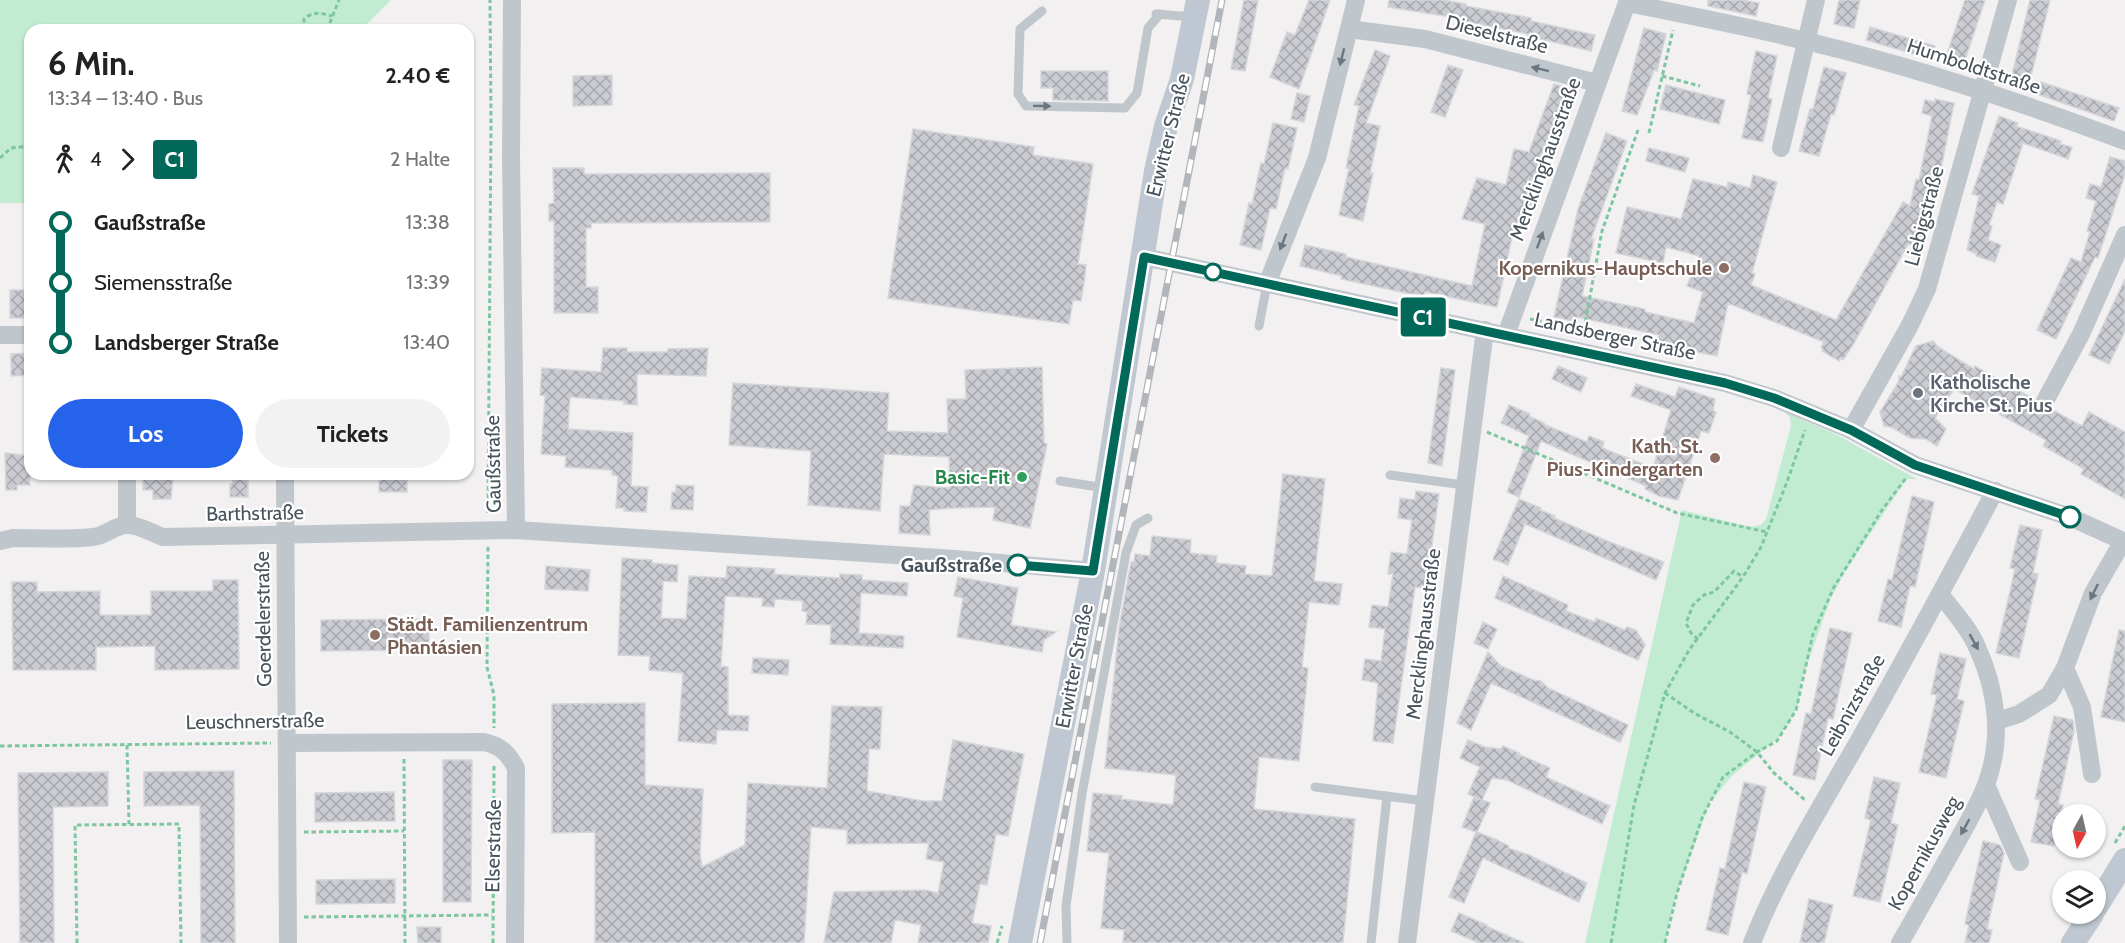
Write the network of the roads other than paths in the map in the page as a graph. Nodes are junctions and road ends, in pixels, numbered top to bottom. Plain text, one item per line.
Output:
1 (512, 0) edge
2 (1356, 0) edge
3 (1816, 0) edge
4 (2008, 0) edge
5 (1628, 2) edge
6 (1197, 9) edge
7 (1041, 11) dead end
8 (1349, 29) junction
9 (1806, 42) junction
10 (1597, 83) junction
11 (1982, 90) junction
12 (2125, 141) edge
13 (1781, 148) dead end
14 (2125, 235) edge
15 (1144, 257) junction
16 (1267, 284) junction
17 (1259, 326) dead end
18 (1485, 330) junction
19 (0, 335) edge
20 (24, 335) edge
21 (1506, 335) junction
22 (2044, 403) dead end
23 (1851, 430) junction
24 (1390, 475) dead end
25 (127, 480) edge
26 (285, 480) edge
27 (1060, 482) dead end
28 (1464, 485) junction
29 (1106, 488) junction
30 (1995, 491) junction
31 (1148, 518) dead end
32 (127, 525) junction
33 (516, 530) junction
34 (285, 536) junction
35 (0, 541) edge
36 (2124, 542) edge
37 (1093, 571) junction
38 (1940, 594) junction
39 (2065, 668) junction
40 (1997, 721) junction
41 (287, 743) junction
42 (501, 748) joint
43 (2092, 774) dead end
44 (1986, 785) junction
45 (1315, 787) dead end
46 (1387, 796) junction
47 (1425, 801) junction
48 (2125, 860) edge
49 (2020, 862) dead end
50 (2106, 891) edge
51 (2085, 924) edge
52 (288, 943) edge
53 (515, 943) edge
54 (1020, 943) edge
55 (1067, 943) edge
56 (1371, 943) edge
57 (1407, 943) edge
58 (1752, 943) edge
59 (1900, 943) edge
60 (2073, 943) edge

1 - 33 street, Gaußstraße
2 - 8 street
3 - 9 street
4 - 11 street, Liebigstraße
5 - 9 street, Humboldtstraße
5 - 10 street, Mercklinghausstraße
7 -> 6 lane
6 - 15 main road, Erwitter Straße
10 -> 8 street, Dieselstraße
8 -> 16 street
9 - 11 street, Humboldtstraße
9 - 13 street
21 -> 10 street, Mercklinghausstraße
11 - 12 street, Humboldtstraße
11 - 23 street, Liebigstraße
14 - 22 street
15 - 16 street, Landsberger Straße
15 - 29 main road, Erwitter Straße
16 - 17 lane
16 - 18 street, Landsberger Straße
18 - 21 street, Landsberger Straße
18 - 28 street, Mercklinghausstraße
19 - 20 street
21 - 23 street, Landsberger Straße
23 - 30 street, Landsberger Straße
24 - 28 lane
25 - 32 street
26 - 34 street, Goerdelerstraße
27 - 29 lane
28 - 47 street, Mercklinghausstraße
29 - 37 main road, Erwitter Straße
30 - 36 street, Landsberger Straße
30 - 38 street, Leibnizstraße
31 - 55 lane
32 - 34 street, Barthstraße
32 - 35 street
33 - 34 street, Barthstraße
33 - 37 street, Gaußstraße
34 - 41 street, Goerdelerstraße
36 -> 39 street
37 - 54 main road, Erwitter Straße
38 -> 40 street, Kopernikusweg
38 - 58 street, Leibnizstraße
39 - 40 street
39 - 43 street
40 - 44 street, Kopernikusweg
41 - 42 street, Leuschnerstraße
41 - 52 street, Goerdelerstraße
42 - 53 street, Elserstraße
44 - 49 street, Kopernikusweg
44 -> 59 street, Kopernikusweg
45 - 46 lane
46 - 47 lane
46 - 56 lane
47 - 57 street, Mercklinghausstraße
48 - 50 main road
51 - 60 main road

